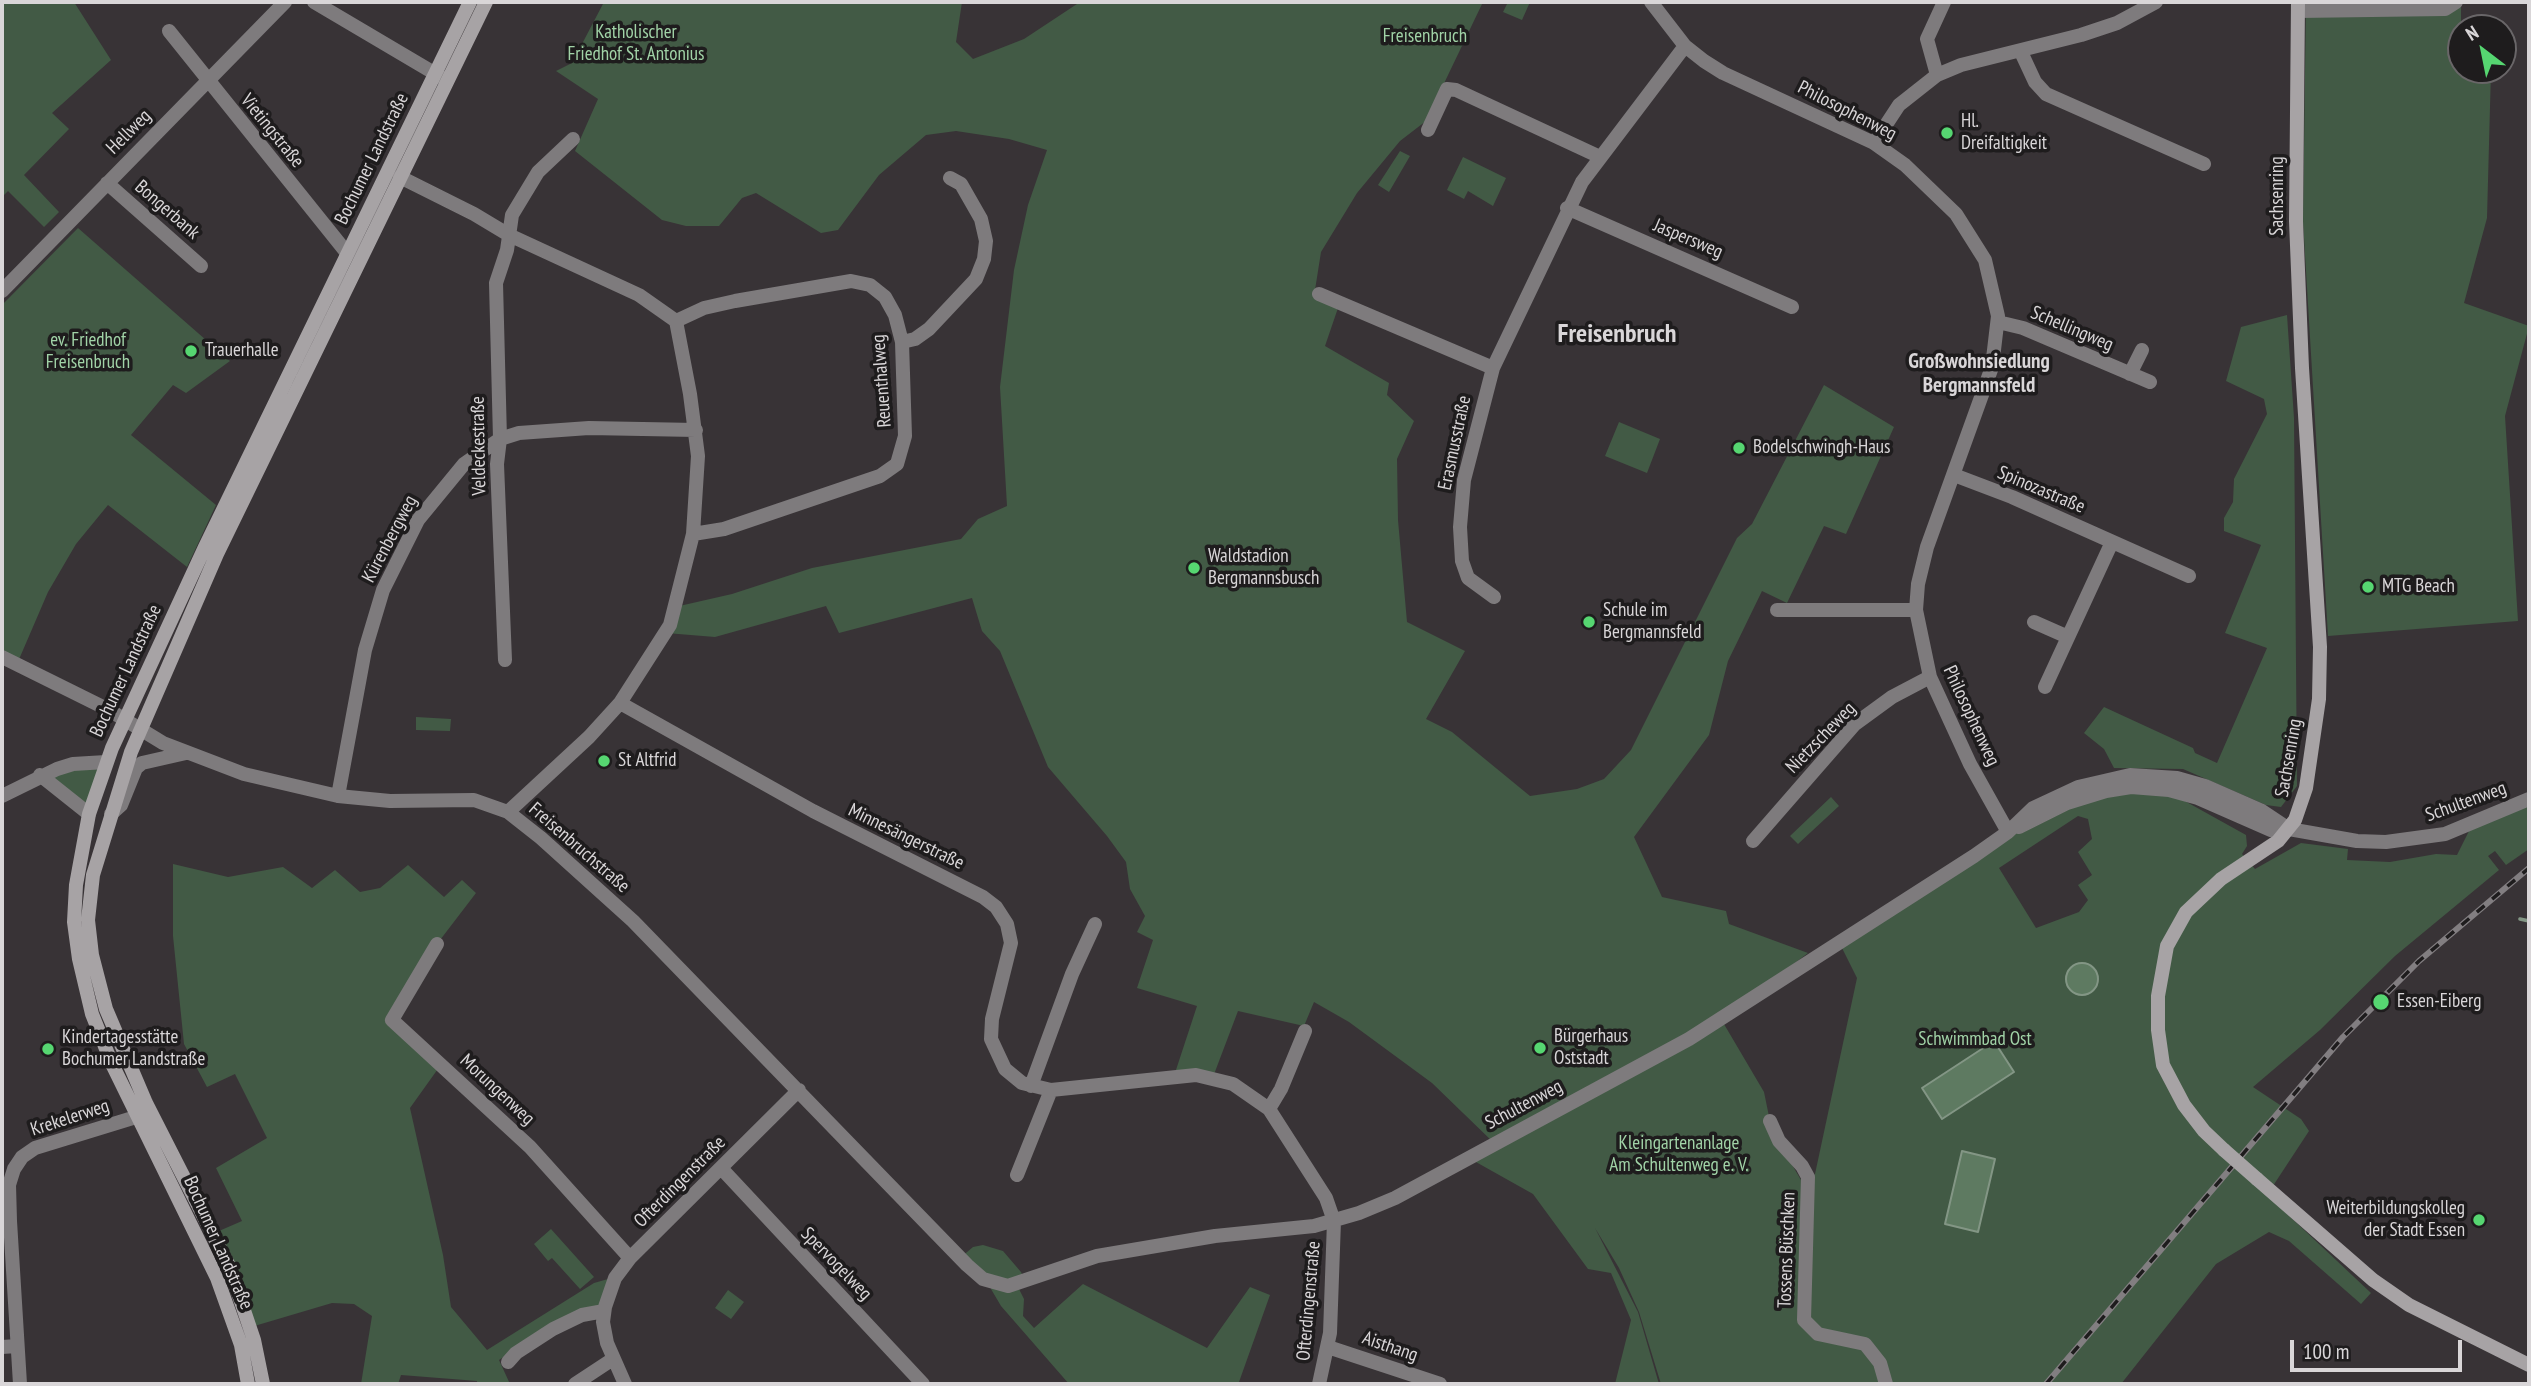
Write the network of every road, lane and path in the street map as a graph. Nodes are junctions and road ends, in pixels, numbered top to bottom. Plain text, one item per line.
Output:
1 (285, 2) edge
2 (314, 2) edge
3 (470, 2) edge
4 (486, 2) edge
5 (1651, 2) edge
6 (1944, 2) edge
7 (2156, 2) edge
8 (2456, 2) edge
9 (2298, 6) edge
10 (169, 31) dead end
11 (1685, 46) junction
12 (2021, 52) junction
13 (1937, 75) junction
14 (441, 78) junction
15 (207, 81) junction
16 (1428, 130) dead end
17 (573, 139) dead end
18 (1874, 143) junction
19 (1598, 156) junction
20 (2204, 164) dead end
21 (400, 177) junction
22 (950, 178) dead end
23 (107, 183) junction
24 (1567, 208) junction
25 (509, 235) junction
26 (347, 253) junction
27 (201, 266) dead end
28 (2, 290) edge
29 (1319, 294) dead end
30 (1792, 307) dead end
31 (677, 321) junction
32 (1998, 322) junction
33 (902, 342) junction
34 (2143, 350) dead end
35 (1493, 368) junction
36 (2130, 374) junction
37 (2150, 382) dead end
38 (696, 430) junction
39 (500, 439) junction
40 (1954, 475) junction
41 (693, 534) junction
42 (2112, 542) junction
43 (2189, 576) dead end
44 (1494, 597) dead end
45 (1777, 610) dead end
46 (1916, 610) junction
47 (2034, 622) dead end
48 (2068, 637) junction
49 (2, 657) edge
50 (505, 660) dead end
51 (1930, 677) junction
52 (2045, 687) dead end
53 (621, 703) junction
54 (125, 719) junction
55 (140, 728) junction
56 (189, 753) junction
57 (106, 762) junction
58 (40, 775) junction
59 (2, 796) edge
60 (338, 796) junction
61 (2529, 799) edge
62 (508, 812) junction
63 (89, 814) junction
64 (110, 815) junction
65 (2289, 829) junction
66 (2008, 832) junction
67 (1752, 841) dead end
68 (1096, 924) dead end
69 (437, 944) dead end
70 (1305, 1031) dead end
71 (1031, 1086) junction
72 (799, 1090) junction
73 (1051, 1090) junction
74 (1269, 1109) junction
75 (151, 1112) junction
76 (136, 1117) junction
77 (1770, 1121) dead end
78 (721, 1168) junction
79 (1017, 1175) dead end
80 (1334, 1222) junction
81 (630, 1258) junction
82 (1008, 1286) joint
83 (604, 1311) junction
84 (9, 1346) edge
85 (1328, 1347) junction
86 (613, 1359) junction
87 (508, 1362) dead end
88 (2529, 1365) edge
89 (20, 1384) edge
90 (248, 1384) edge
91 (263, 1384) edge
92 (575, 1384) edge
93 (625, 1384) edge
94 (923, 1384) edge
95 (1319, 1384) edge
96 (1440, 1384) edge
97 (1885, 1384) edge

1 - 15 street, Hellweg
2 - 14 street
3 - 14 main road, Bochumer Landstraße
4 - 14 main road, Bochumer Landstraße
5 - 11 street, Philosophenweg
6 - 13 street
7 - 12 street
8 - 9 street
9 - 65 main road, Sachsenring
10 - 15 street, Vietingstraße
11 - 18 street, Philosophenweg
11 - 19 street, Erasmusstraße
12 - 13 street
12 - 20 street
13 - 18 street
14 - 21 main road, Bochumer Landstraße
14 - 26 main road, Bochumer Landstraße
15 - 23 street, Hellweg
15 - 26 street, Vietingstraße
16 - 19 street
17 - 25 street, Veldeckestraße
18 - 32 street, Philosophenweg
19 - 24 street, Erasmusstraße
21 - 25 street
21 - 55 main road, Bochumer Landstraße
22 - 33 street
23 - 27 street, Bongerbank
23 - 28 street, Hellweg
24 - 30 street, Jaspersweg
24 - 35 street, Erasmusstraße
25 - 31 street
25 - 39 street, Veldeckestraße
26 - 54 main road, Bochumer Landstraße
29 - 35 street
31 - 33 street, Reuenthalweg
31 - 38 street
32 - 36 street, Schellingweg
32 - 40 street, Philosophenweg
33 - 41 street, Reuenthalweg
34 - 36 street, Schellingweg
35 - 44 street, Erasmusstraße
36 - 37 street, Schellingweg
38 - 39 street, Kürenbergweg
38 - 41 street
39 - 50 street, Veldeckestraße
39 - 60 street, Kürenbergweg
40 - 42 street, Spinozastraße
40 - 46 street, Philosophenweg
41 - 53 street
42 - 43 street, Spinozastraße
42 - 48 street
45 - 46 street
46 - 51 street, Philosophenweg
47 - 48 street
48 - 52 street
49 - 54 street, Freisenbruchstraße
51 - 66 street, Philosophenweg
51 - 67 street, Nietzscheweg
53 - 62 street
53 - 71 street, Minnesängerstraße
54 - 55 street, Freisenbruchstraße
54 - 57 main road, Bochumer Landstraße
55 - 56 street, Freisenbruchstraße
55 - 64 main road, Bochumer Landstraße
56 - 60 street, Freisenbruchstraße
56 - 64 street, Bochumer Landstraße
57 - 58 street
57 - 63 main road, Bochumer Landstraße
58 - 59 street
58 - 63 street
60 - 62 street, Freisenbruchstraße
61 - 65 street, Schultenweg
62 - 72 street, Freisenbruchstraße
63 - 76 main road, Bochumer Landstraße
64 - 75 main road, Bochumer Landstraße
65 - 66 street, Schultenweg
65 - 88 main road, Sachsenring, bridge
66 - 80 street, Schultenweg
68 - 71 street
69 - 81 street, Morungenweg
70 - 74 street
71 - 73 street, Minnesängerstraße
72 - 78 street, Ofterdingenstraße
72 - 82 street, Freisenbruchstraße
73 - 74 street, Minnesängerstraße
73 - 79 street
74 - 80 street, Minnesängerstraße
75 - 76 street, Krekelerweg
75 - 91 main road, Bochumer Landstraße
76 - 84 street, Krekelerweg
76 - 90 main road, Bochumer Landstraße
77 - 97 street, Tossens Büschken
78 - 81 street, Ofterdingenstraße
78 - 94 street, Spervogelweg
80 - 82 street, Schultenweg
80 - 85 street, Ofterdingenstraße
81 - 83 street, Ofterdingenstraße
83 - 86 street, Ofterdingenstraße
83 - 87 street
84 - 89 street, Krekelerweg
85 - 95 street, Ofterdingenstraße
85 - 96 street, Aisthang
86 - 92 street
86 - 93 street, Ofterdingenstraße

